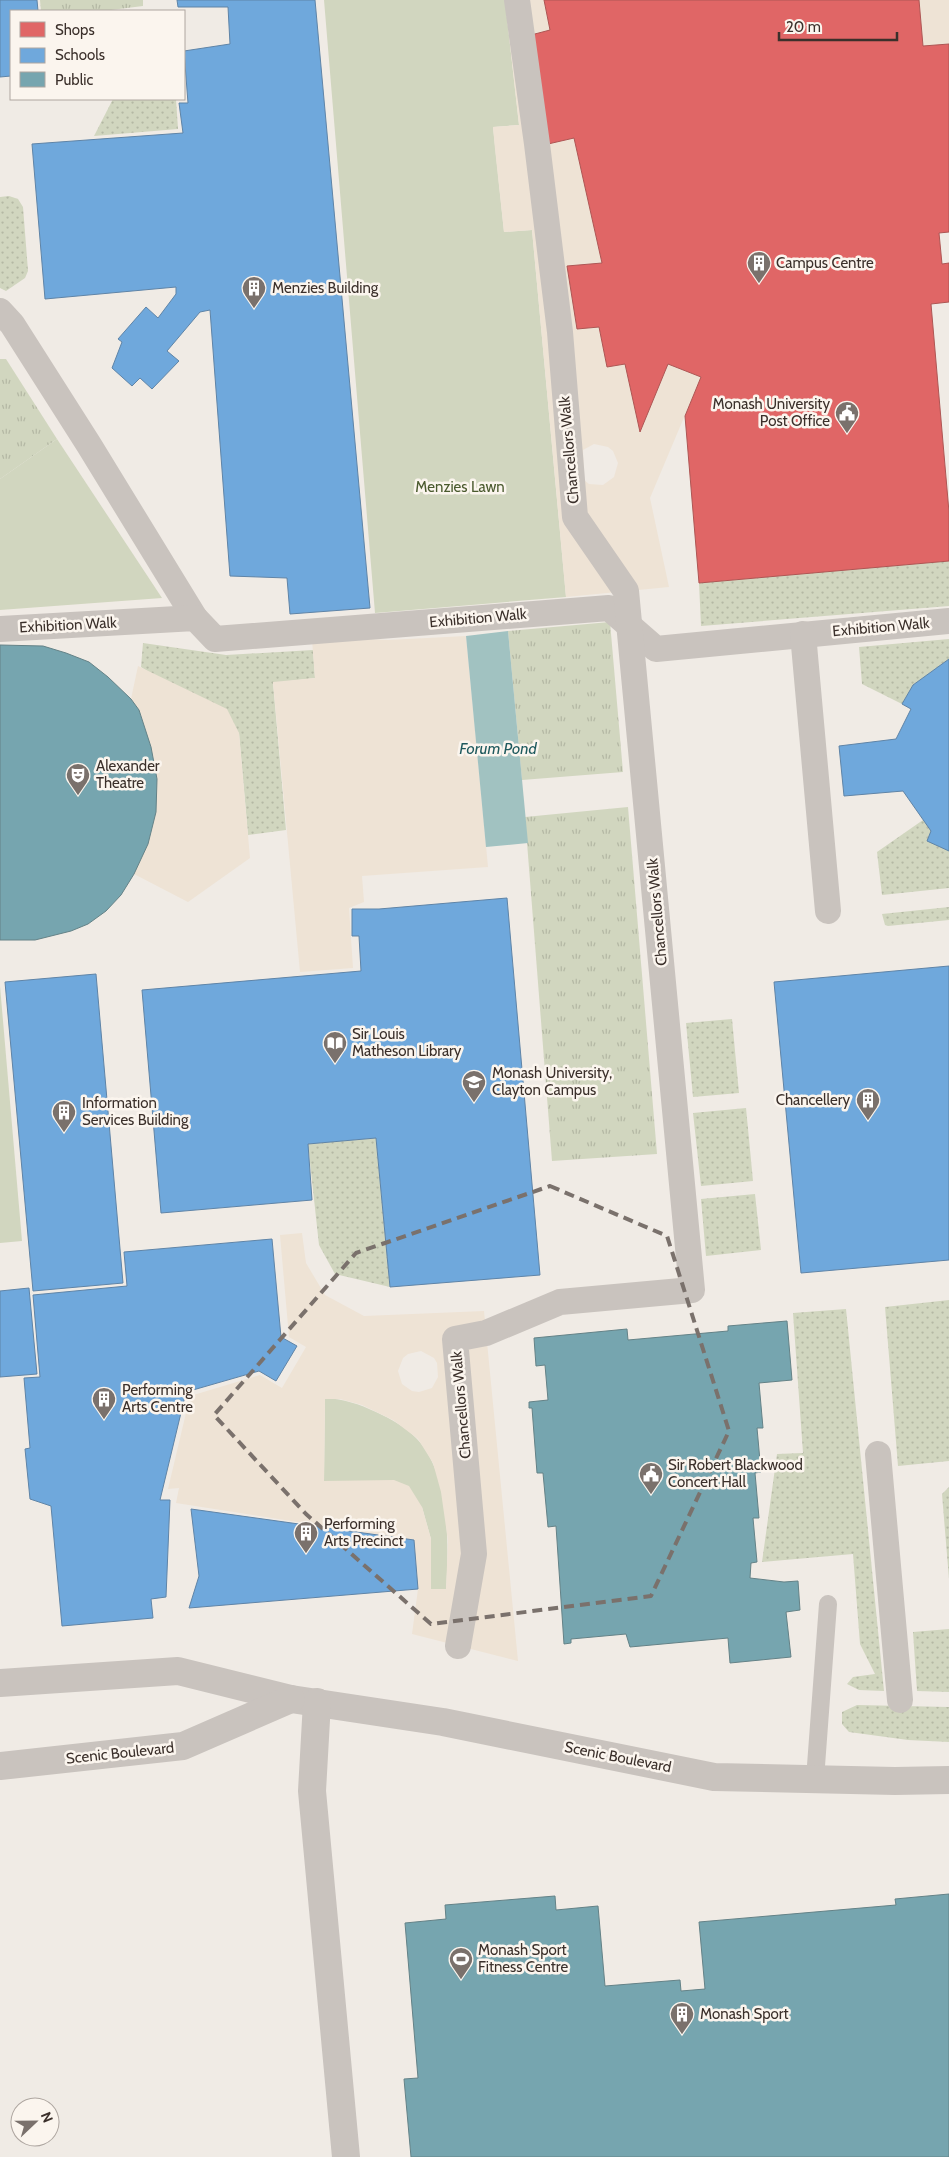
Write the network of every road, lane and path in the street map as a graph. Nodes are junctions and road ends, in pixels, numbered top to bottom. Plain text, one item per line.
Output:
1 (517, 0) edge
2 (0, 311) edge
3 (195, 618) junction
4 (949, 621) edge
5 (631, 625) junction
6 (0, 629) edge
7 (803, 634) junction
8 (828, 911) dead end
9 (878, 1454) dead end
10 (828, 1604) dead end
11 (458, 1646) dead end
12 (0, 1683) edge
13 (304, 1700) junction
14 (900, 1700) dead end
15 (0, 1766) edge
16 (815, 1779) junction
17 (949, 1780) edge
18 (346, 2157) edge

1 - 5 street, Chancellors Walk
2 - 3 street
3 - 5 street, Exhibition Walk
3 - 6 street, Exhibition Walk
4 - 7 street, Exhibition Walk
5 - 7 street, Exhibition Walk
5 - 11 street, Chancellors Walk
7 - 8 street
9 - 14 street
10 - 16 lane
12 - 13 street, Scenic Boulevard
13 - 15 street, Scenic Boulevard
13 - 16 street, Scenic Boulevard
13 - 18 street
16 - 17 street, Scenic Boulevard

